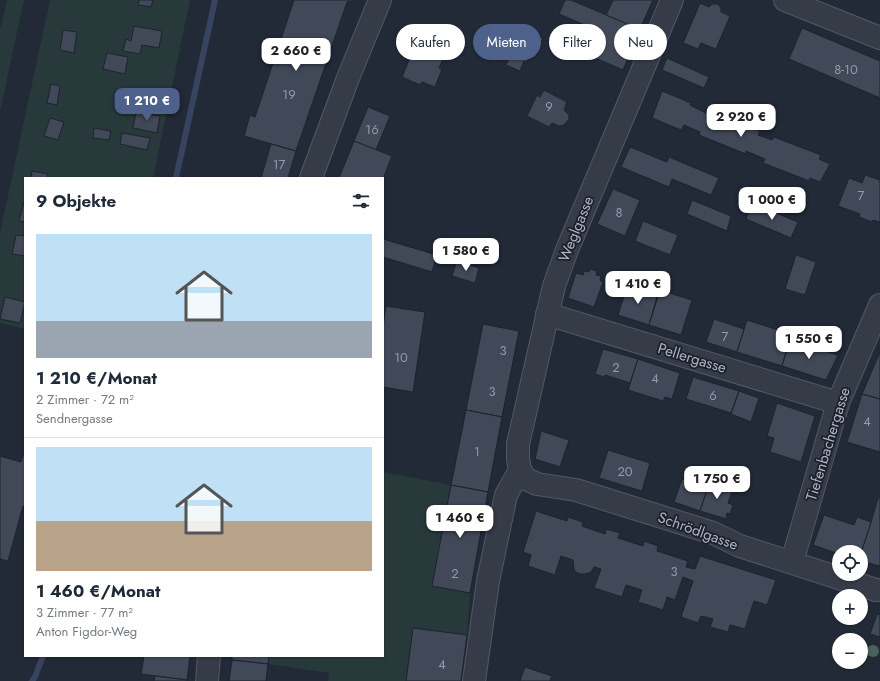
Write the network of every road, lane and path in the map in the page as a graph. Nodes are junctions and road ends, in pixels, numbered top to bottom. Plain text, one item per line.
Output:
1 (380, 0) edge
2 (672, 0) edge
3 (785, 0) edge
4 (880, 38) edge
5 (311, 177) edge
6 (880, 305) edge
7 (547, 314) junction
8 (838, 403) junction
9 (520, 470) junction
10 (792, 562) junction
11 (880, 590) edge
12 (210, 657) edge
13 (207, 681) edge
14 (474, 681) edge

1 - 5 street
2 - 7 street, Weglgasse
3 - 4 street
6 - 8 street, Tiefenbachergasse
7 - 8 street, Pellergasse
7 - 9 street, Weglgasse
8 - 10 street, Tiefenbachergasse
9 - 10 street, Schrödlgasse
9 - 14 street
10 - 11 street, Schrödlgasse
12 - 13 street

